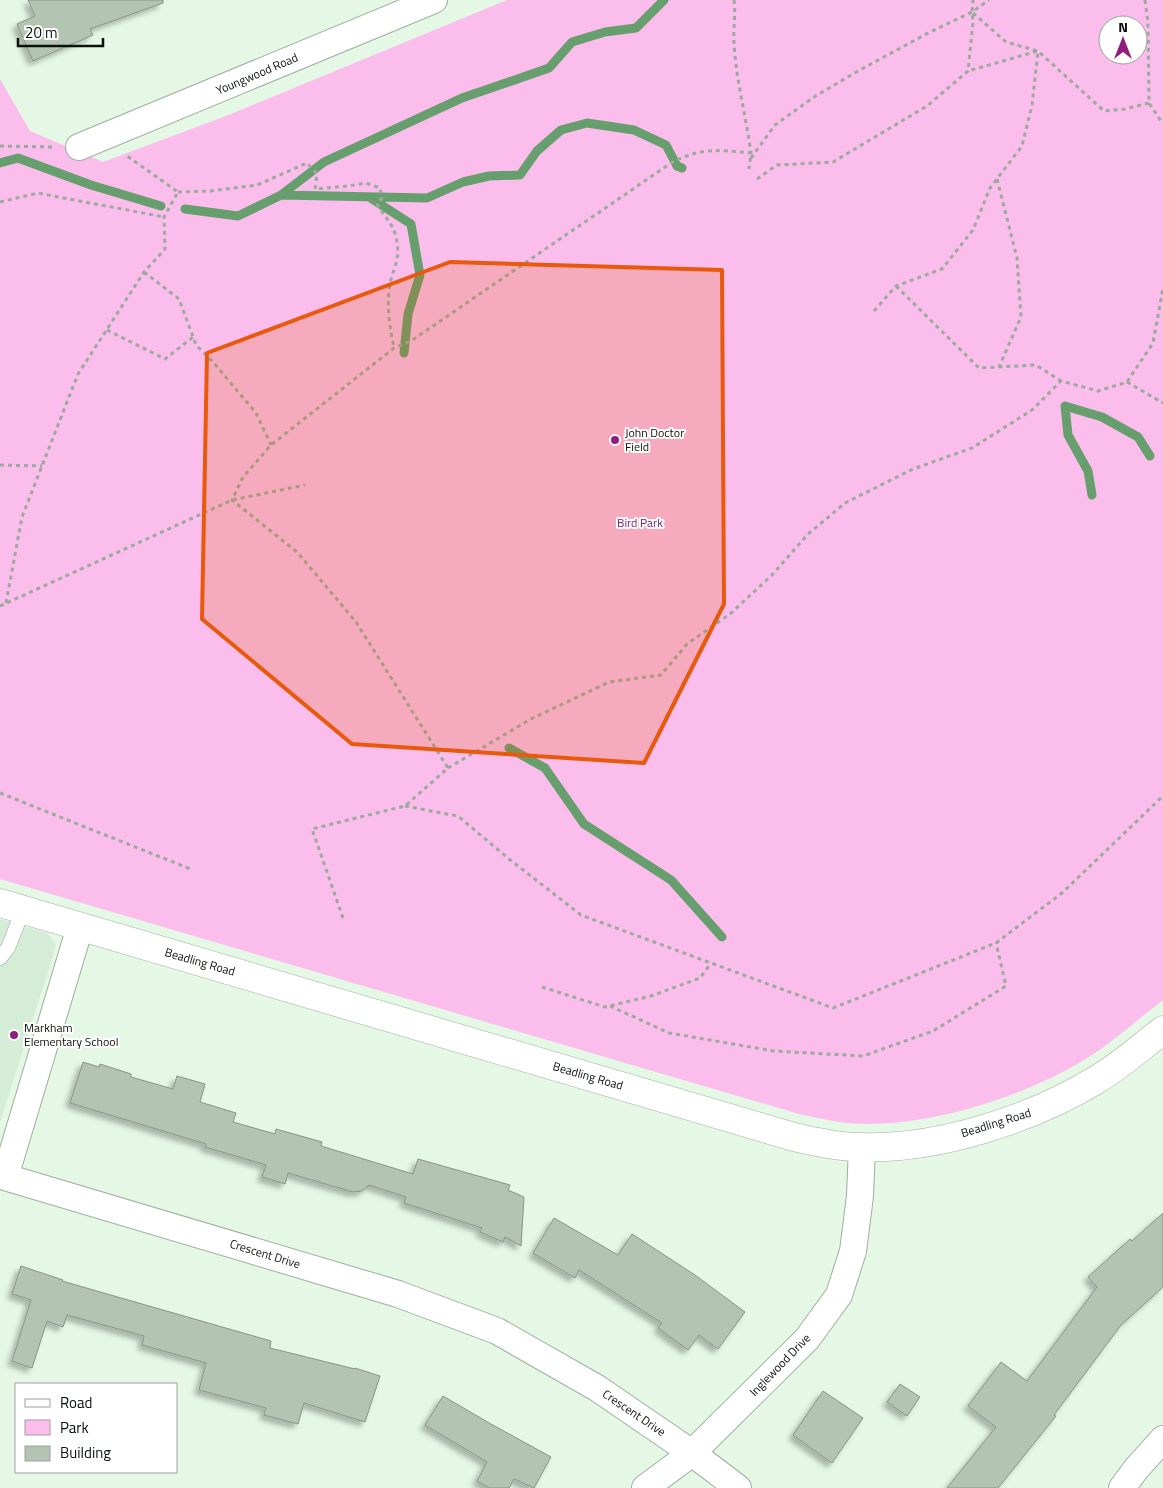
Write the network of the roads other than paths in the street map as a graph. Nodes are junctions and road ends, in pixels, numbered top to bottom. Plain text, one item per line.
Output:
1 (434, 0) edge
2 (91, 143) road end
3 (12, 906) edge
4 (80, 927) junction
5 (0, 958) edge
6 (1163, 1030) edge
7 (862, 1147) junction
8 (1163, 1439) edge
9 (692, 1453) junction
10 (645, 1488) edge
11 (738, 1488) edge
12 (1122, 1488) edge

1 - 2 street, Youngwood Road
3 - 4 street, Beadling Road
3 - 5 lane
4 - 7 street, Beadling Road
4 - 9 street, Crescent Drive
6 - 7 street, Beadling Road
7 - 9 street, Inglewood Drive
8 - 12 street
9 - 10 street, Inglewood Drive
9 - 11 street, Crescent Drive

